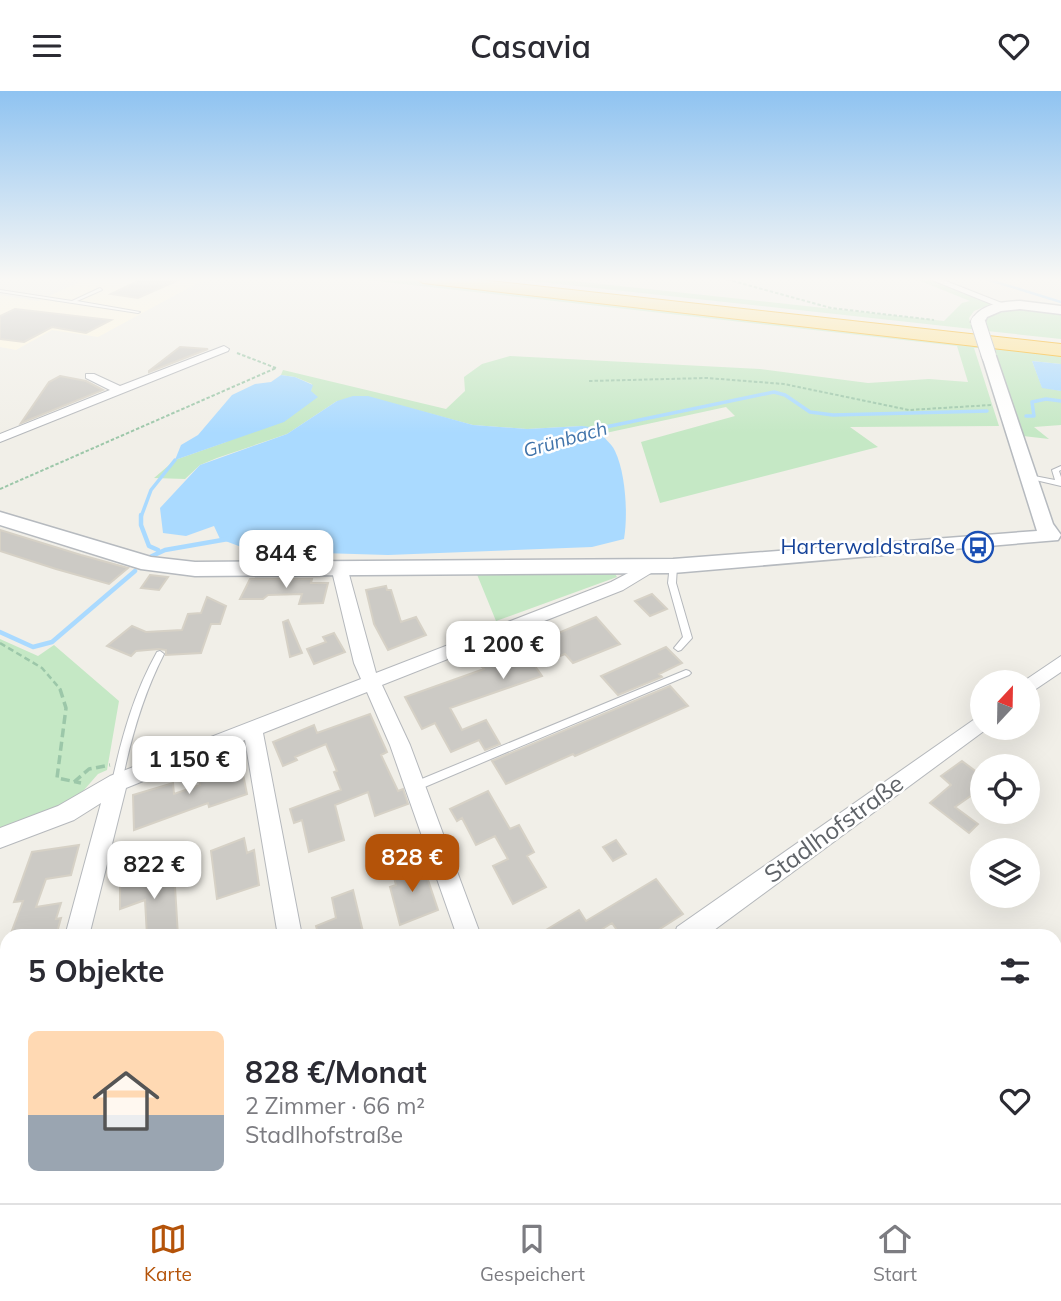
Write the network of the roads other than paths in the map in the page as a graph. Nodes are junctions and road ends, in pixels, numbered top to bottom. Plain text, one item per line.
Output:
1 (883, 330) edge
2 (936, 330) edge
3 (981, 330) edge
4 (1061, 344) edge
5 (223, 349) road end
6 (1061, 350) edge
7 (90, 376) dead end
8 (119, 390) junction
9 (1, 437) edge
10 (1061, 468) edge
11 (1027, 477) junction
12 (1059, 484) edge
13 (0, 518) edge
14 (1056, 536) edge
15 (662, 566) junction
16 (339, 567) junction
17 (678, 648) dead end
18 (160, 654) dead end
19 (1061, 663) edge
20 (686, 673) dead end
21 (1040, 678) edge
22 (371, 681) junction
23 (253, 729) junction
24 (970, 731) edge
25 (114, 779) junction
26 (416, 786) junction
27 (0, 838) edge
28 (79, 929) edge
29 (289, 929) edge
30 (467, 929) edge
31 (696, 929) edge

1 - 6 highway
2 - 4 highway
3 - 11 street, bridge
5 - 8 street
7 - 8 street
8 - 9 street
10 - 12 lane
11 - 12 lane
11 - 14 street
13 - 16 street
14 - 15 street
15 - 16 street
15 - 17 lane
15 - 22 street
16 - 22 street
18 - 25 lane
19 - 21 street
20 - 26 lane
22 - 23 street
22 - 26 street
23 - 25 street
23 - 29 street
24 - 31 street, Stadlhofstraße
25 - 27 street
25 - 28 street
26 - 30 street

